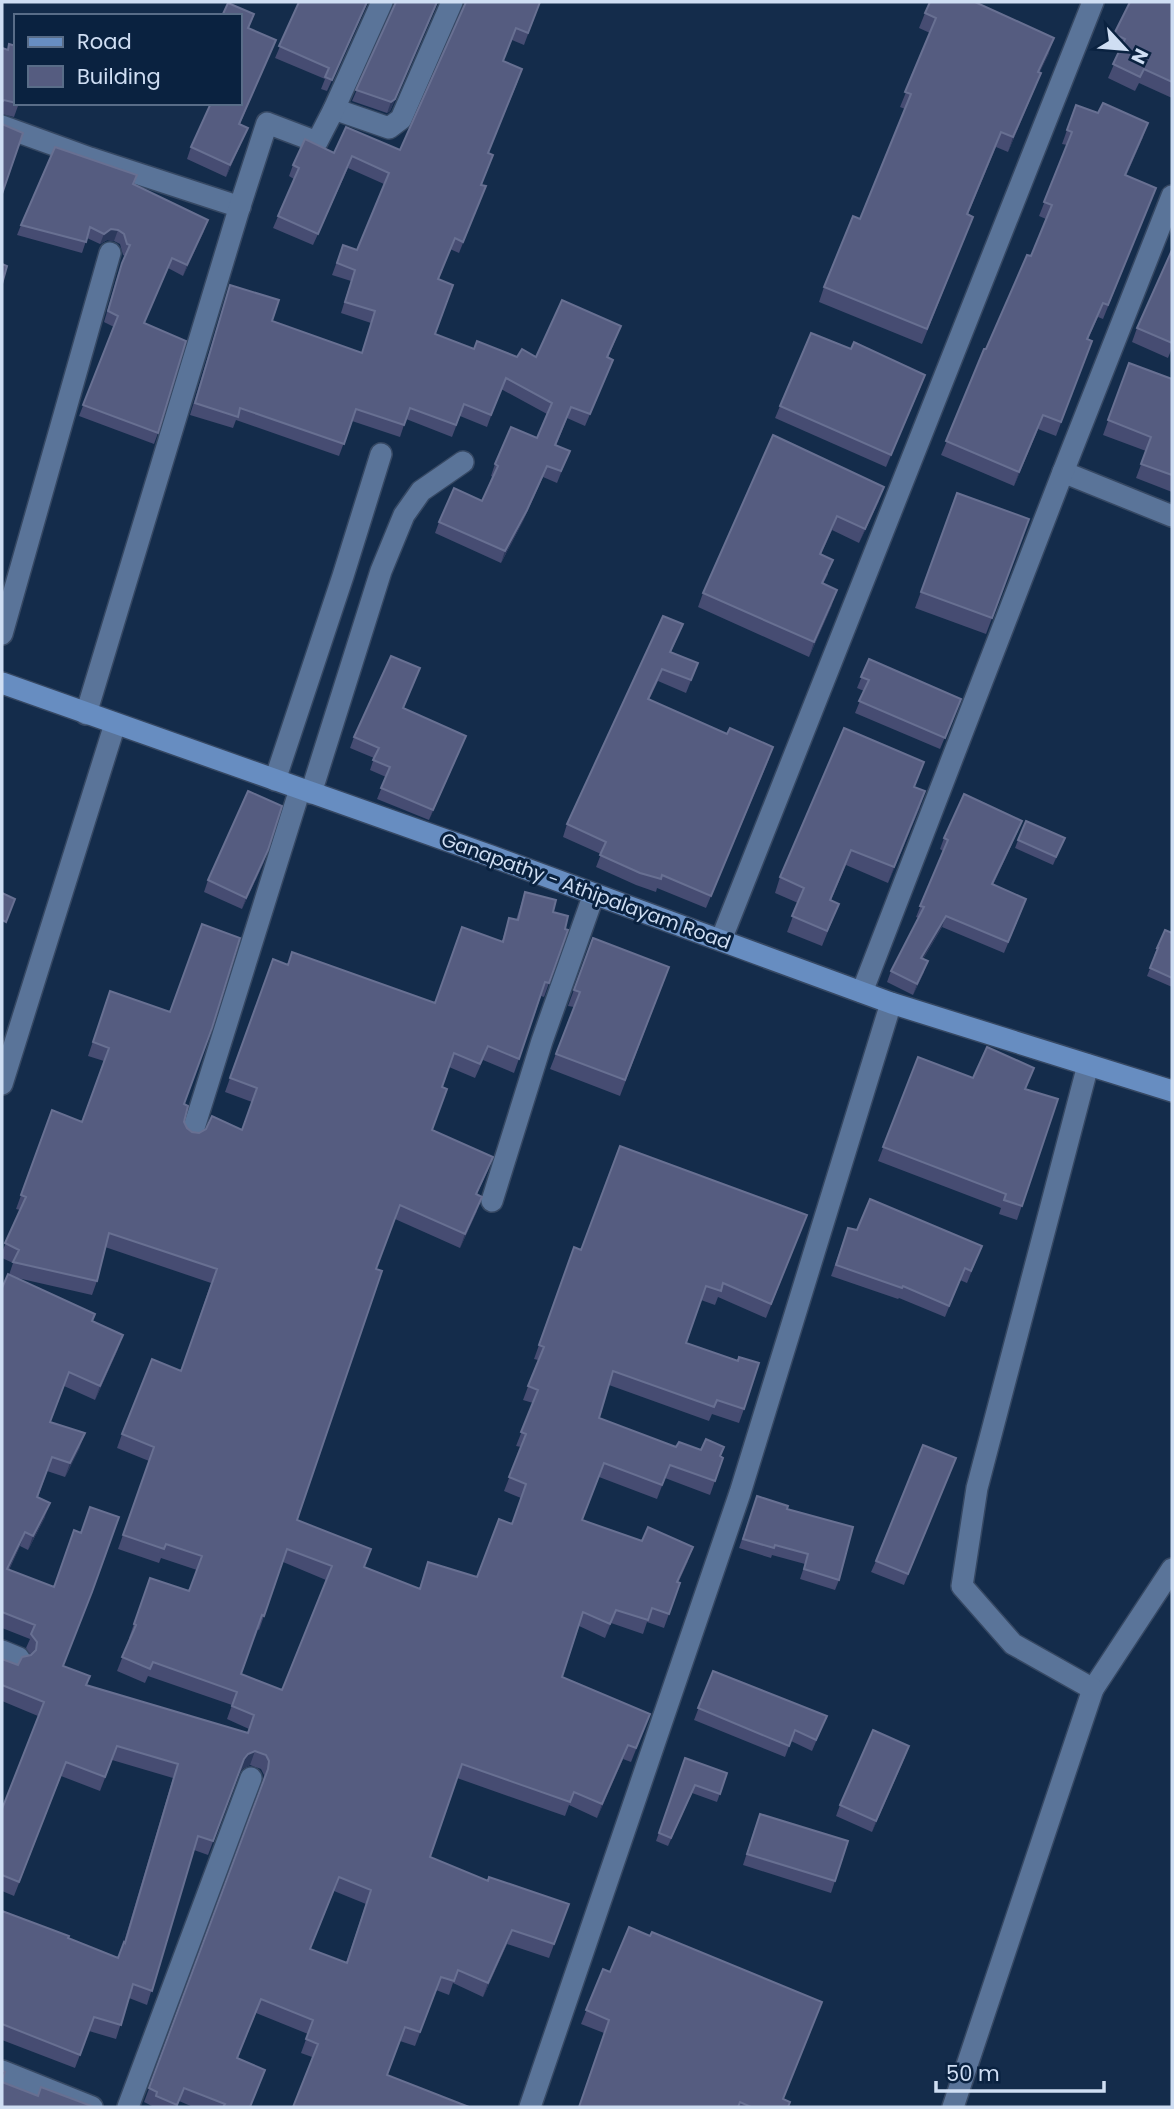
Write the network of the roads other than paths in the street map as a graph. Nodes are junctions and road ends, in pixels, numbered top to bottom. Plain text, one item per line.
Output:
1 (382, 2) edge
2 (452, 2) edge
3 (1093, 2) edge
4 (334, 109) junction
5 (2, 126) edge
6 (1172, 196) edge
7 (240, 207) junction
8 (110, 253) dead end
9 (381, 454) dead end
10 (463, 462) dead end
11 (1063, 472) junction
12 (1172, 516) edge
13 (2, 634) edge
14 (2, 683) edge
15 (86, 714) junction
16 (116, 724) junction
17 (275, 780) junction
18 (306, 791) junction
19 (594, 894) junction
20 (721, 940) junction
21 (862, 992) junction
22 (891, 1003) junction
23 (1088, 1065) junction
24 (2, 1084) edge
25 (1172, 1091) edge
26 (192, 1134) edge
27 (492, 1201) dead end
28 (1172, 1569) edge
29 (1093, 1689) junction
30 (251, 1778) dead end
31 (2, 2071) edge
32 (92, 2107) edge
33 (128, 2107) edge
34 (530, 2107) edge
35 (953, 2107) edge

1 - 4 street
2 - 4 street
3 - 20 street
4 - 7 street
5 - 7 street
6 - 11 street
7 - 15 street
8 - 13 street
9 - 17 street
10 - 18 street
11 - 12 street
11 - 21 street
14 - 15 main road, Ganapathy - Athipalayam Road
15 - 16 main road, Ganapathy - Athipalayam Road
16 - 17 main road, Ganapathy - Athipalayam Road
16 - 24 street
17 - 18 main road, Ganapathy - Athipalayam Road
18 - 19 main road, Ganapathy - Athipalayam Road
18 - 26 street
19 - 20 main road, Ganapathy - Athipalayam Road
19 - 27 street
20 - 21 main road, Ganapathy - Athipalayam Road
21 - 22 main road, Ganapathy - Athipalayam Road
22 - 23 main road, Ganapathy - Athipalayam Road
22 - 34 street
23 - 25 main road, Ganapathy - Athipalayam Road
23 - 29 street
28 - 29 street
29 - 35 street
30 - 33 street
31 - 32 street

